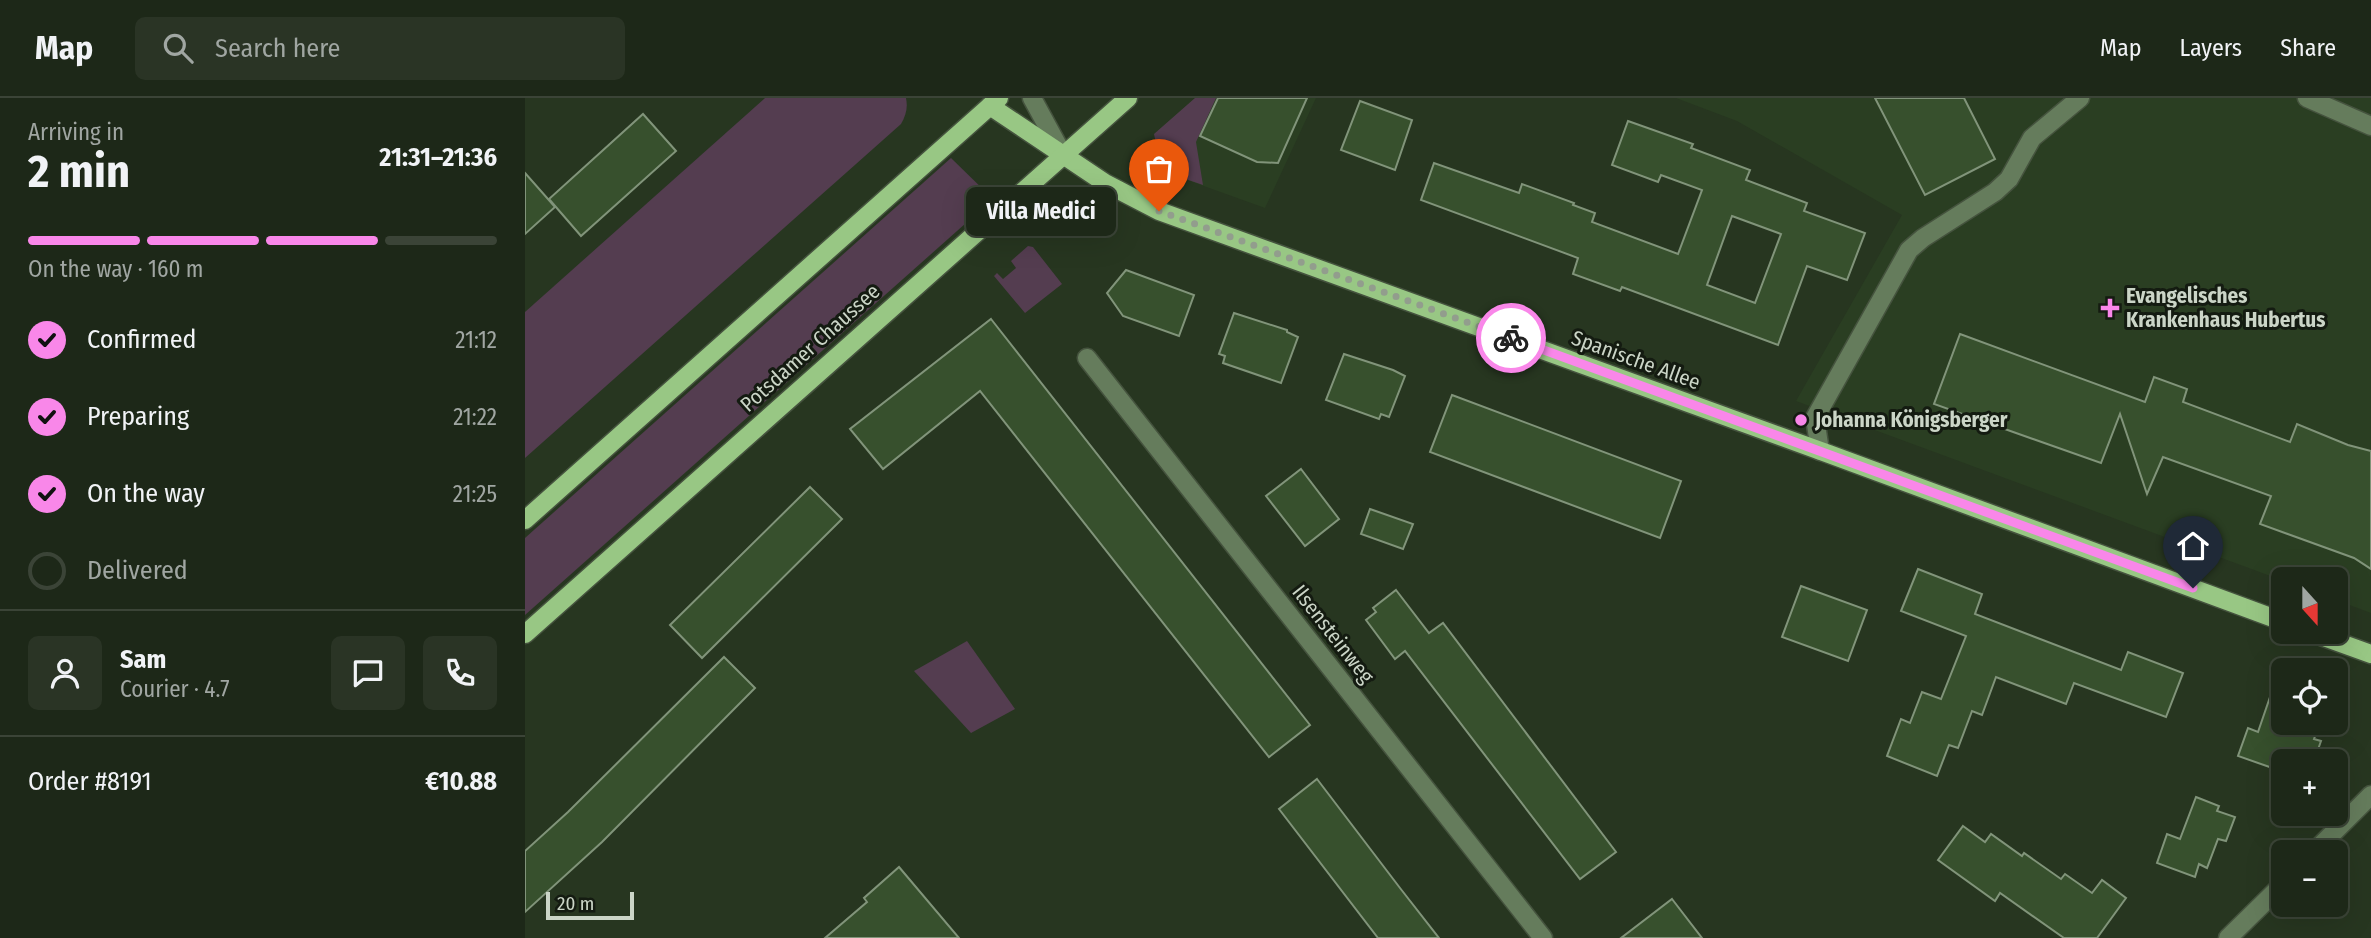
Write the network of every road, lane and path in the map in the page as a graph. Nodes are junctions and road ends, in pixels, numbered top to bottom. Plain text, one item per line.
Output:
1 (1032, 98) edge
2 (1128, 98) edge
3 (2080, 98) edge
4 (2307, 98) edge
5 (991, 101) edge
6 (2371, 126) edge
7 (1063, 155) junction
8 (1087, 358) dead end
9 (1820, 451) junction
10 (525, 520) edge
11 (2271, 617) edge
12 (525, 634) edge
13 (2344, 644) edge
14 (2371, 654) edge
15 (2371, 795) edge
16 (2326, 840) edge
17 (2271, 896) edge
18 (2242, 924) junction
19 (1543, 938) edge
20 (2228, 938) edge
21 (2254, 938) edge

1 - 7 street
2 - 7 main road, Potsdamer Chaussee
3 - 9 street
4 - 6 street
5 - 7 main road, Spanische Allee
5 - 10 main road
7 - 9 main road, Spanische Allee
7 - 12 main road, Potsdamer Chaussee
8 - 19 street, Ilsensteinweg
9 - 11 main road, Spanische Allee
13 - 14 main road
15 - 16 street
17 - 18 street
18 - 20 street
18 - 21 street

